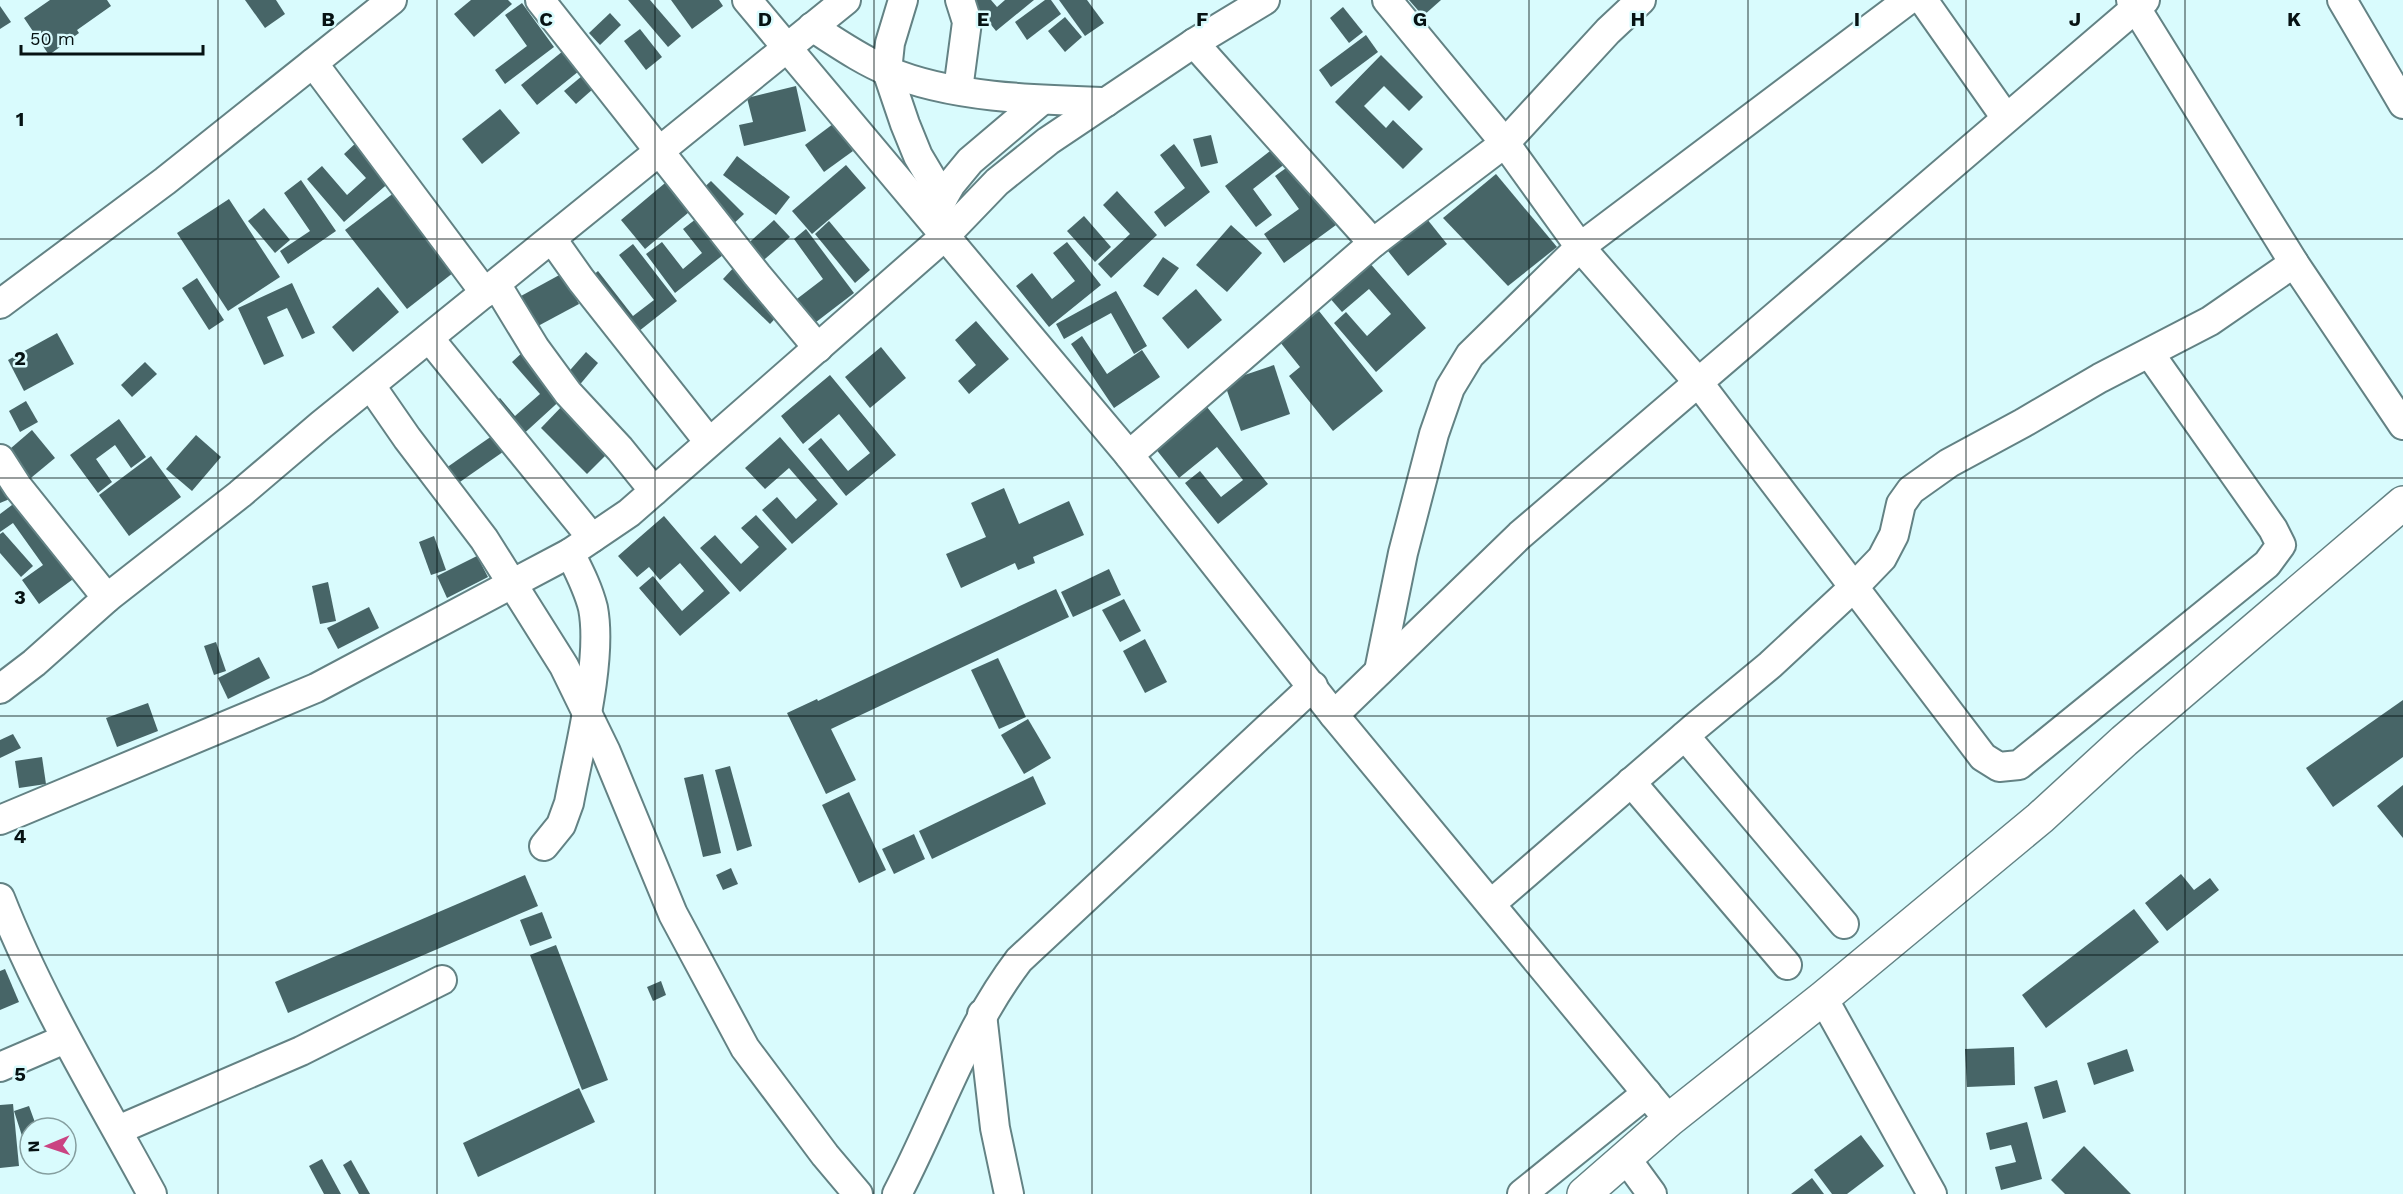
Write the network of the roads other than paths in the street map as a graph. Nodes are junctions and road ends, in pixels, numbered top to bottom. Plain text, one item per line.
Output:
1 (392, 0) edge
2 (540, 0) edge
3 (747, 0) edge
4 (846, 0) edge
5 (903, 0) edge
6 (960, 0) edge
7 (1265, 0) edge
8 (1387, 0) edge
9 (1641, 0) edge
10 (2342, 0) edge
11 (1925, 2) edge
12 (2137, 2) edge
13 (812, 27) junction
14 (1194, 43) junction
15 (787, 48) junction
16 (313, 63) junction
17 (887, 71) junction
18 (958, 90) junction
19 (1042, 100) junction
20 (1106, 102) junction
21 (2403, 104) edge
22 (2006, 118) junction
23 (1505, 143) junction
24 (660, 151) junction
25 (940, 218) junction
26 (552, 239) junction
27 (1372, 243) junction
28 (1580, 248) junction
29 (2294, 263) junction
30 (490, 288) junction
31 (0, 304) edge
32 (429, 338) junction
33 (818, 348) junction
34 (2150, 354) junction
35 (1698, 382) junction
36 (371, 386) junction
37 (2403, 425) edge
38 (709, 442) junction
39 (1129, 455) junction
40 (0, 459) edge
41 (654, 491) junction
42 (2402, 505) edge
43 (581, 545) junction
44 (511, 584) junction
45 (1854, 587) junction
46 (107, 598) junction
47 (1379, 670) junction
48 (1313, 686) junction
49 (0, 689) edge
50 (587, 709) junction
51 (1334, 715) junction
52 (1684, 736) junction
53 (1631, 782) junction
54 (0, 820) edge
55 (544, 846) dead end
56 (0, 898) edge
57 (1492, 903) junction
58 (1844, 924) dead end
59 (1787, 965) dead end
60 (442, 980) dead end
61 (1823, 998) junction
62 (982, 1014) junction
63 (65, 1039) junction
64 (0, 1067) edge
65 (1647, 1093) junction
66 (1669, 1120) junction
67 (117, 1130) junction
68 (1625, 1157) junction
69 (152, 1194) edge
70 (858, 1194) edge
71 (897, 1194) edge
72 (1009, 1194) edge
73 (1522, 1194) edge
74 (1584, 1194) edge
75 (1652, 1194) edge
76 (1932, 1194) edge

1 - 16 street
2 - 24 street
3 - 15 street
4 - 13 street
5 - 17 street
6 - 18 street
7 - 14 street
8 - 23 street
9 - 23 street
10 - 21 street
11 - 22 street
11 - 28 street
12 - 22 street
12 - 29 street
13 - 15 street
13 - 17 street
14 - 20 street
14 - 27 street
15 - 24 street
15 - 25 street
16 - 30 street
16 - 31 street
17 - 18 street
17 - 25 street
18 - 19 street
19 - 20 street
19 - 25 street
20 - 25 street
22 - 35 street
23 - 27 street
23 - 28 street
24 - 26 street
24 - 33 street
25 - 33 street
25 - 39 street
26 - 30 street
26 - 38 street
27 - 39 street
28 - 35 street
28 - 47 street
29 - 34 street
29 - 37 street
30 - 32 street
30 - 41 street
32 - 36 street
32 - 43 street
33 - 38 street
34 - 45 street
34 - 45 street
35 - 45 street
35 - 47 street
36 - 44 street
36 - 46 street
38 - 41 street
39 - 48 street
40 - 46 street
41 - 43 street
42 - 61 highway
43 - 44 street
43 - 50 street
44 - 50 street
44 - 54 street
45 - 52 street
46 - 49 street
47 - 51 street
48 - 51 street
48 - 62 street
50 - 55 street
50 - 70 street
51 - 57 street
52 - 53 street
52 - 58 street
53 - 57 street
53 - 59 street
56 - 63 street
57 - 65 street
60 - 67 street
61 - 66 highway
61 - 76 street
62 - 71 street
62 - 72 street
63 - 64 street
63 - 67 street
65 - 66 street
65 - 73 street
66 - 68 highway
67 - 69 street
68 - 74 highway
68 - 75 street

